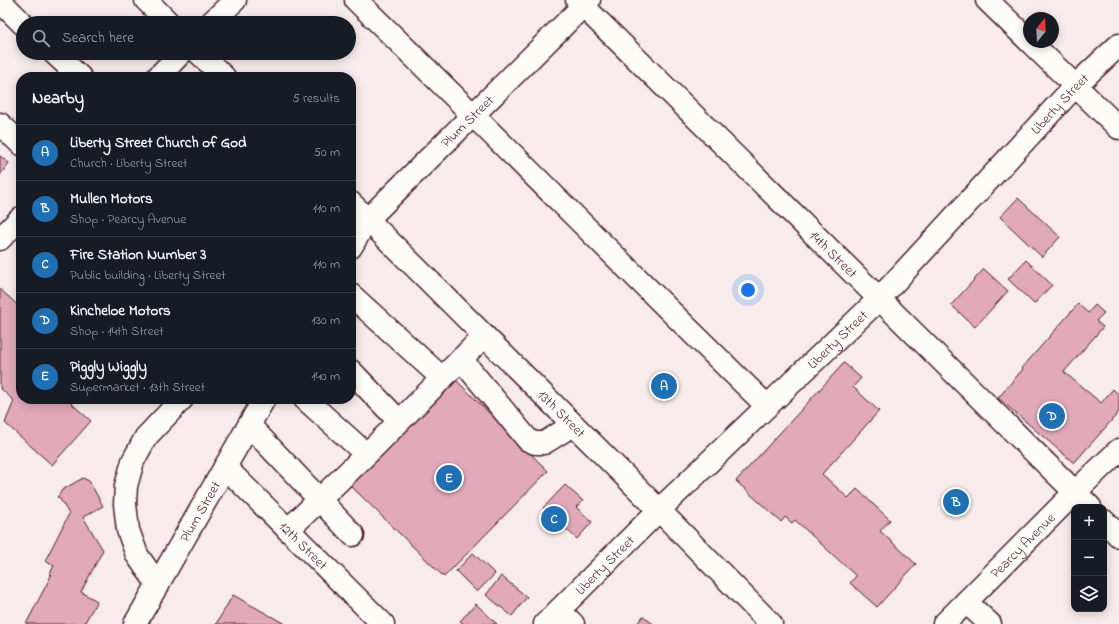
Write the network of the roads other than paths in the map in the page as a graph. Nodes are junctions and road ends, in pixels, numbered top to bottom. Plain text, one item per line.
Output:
1 (146, 0) edge
2 (236, 0) edge
3 (356, 0) edge
4 (987, 0) edge
5 (0, 1) edge
6 (583, 2) edge
7 (162, 16) edge
8 (219, 16) edge
9 (16, 17) edge
10 (1023, 34) edge
11 (1119, 44) edge
12 (1037, 48) edge
13 (62, 60) edge
14 (174, 60) edge
15 (206, 60) edge
16 (75, 72) edge
17 (163, 72) edge
18 (219, 72) edge
19 (1075, 86) junction
20 (474, 114) junction
21 (0, 124) edge
22 (1119, 128) edge
23 (16, 139) edge
24 (356, 209) edge
25 (367, 220) junction
26 (16, 223) edge
27 (0, 239) edge
28 (356, 239) edge
29 (879, 299) junction
30 (356, 301) edge
31 (484, 336) junction
32 (461, 359) junction
33 (356, 376) edge
34 (442, 378) junction
35 (177, 404) edge
36 (261, 404) edge
37 (311, 404) edge
38 (767, 406) junction
39 (399, 421) junction
40 (249, 425) junction
41 (573, 425) junction
42 (1119, 450) edge
43 (366, 454) junction
44 (225, 467) junction
45 (1075, 492) junction
46 (320, 499) junction
47 (1087, 504) edge
48 (659, 510) junction
49 (1107, 524) edge
50 (288, 530) junction
51 (353, 535) dead end
52 (1119, 536) edge
53 (158, 585) junction
54 (966, 602) junction
55 (559, 619) edge
56 (135, 624) edge
57 (383, 624) edge
58 (771, 624) edge
59 (944, 624) edge
60 (990, 624) edge

1 - 7 street
2 - 8 street
3 - 20 street
4 - 10 street
5 - 9 street
6 - 20 street, Plum Street
6 - 29 street, 14th Street
11 - 19 street, Liberty Street
12 - 19 street
13 - 16 street
14 - 17 street
15 - 18 street
19 - 22 street
19 - 29 street, Liberty Street
20 - 25 street, Plum Street
20 - 38 street
21 - 23 street
24 - 25 street, 13th Street
25 - 28 street, Plum Street
25 - 31 street, 13th Street
26 - 27 street
29 - 38 street, Liberty Street
29 - 45 street, 14th Street
30 - 34 street
31 - 32 street
31 - 41 street, 13th Street
32 - 34 street
32 - 41 street
33 - 39 street
34 - 39 street
35 - 53 street
36 - 40 street, Plum Street
37 - 43 street
38 - 48 street, Liberty Street
39 - 43 street
40 - 44 street, Plum Street
40 - 46 street
41 - 48 street, 13th Street
42 - 45 street, Pearcy Avenue
43 - 46 street
44 - 50 street, 12th Street
44 - 53 street, Plum Street
45 - 47 street, 14th Street
45 - 54 street, Pearcy Avenue
46 - 50 street
46 - 51 street
48 - 55 street, Liberty Street
48 - 58 street, 13th Street
49 - 52 street
50 - 57 street, 12th Street
53 - 56 street, Plum Street
54 - 59 street, Pearcy Avenue
54 - 60 street

